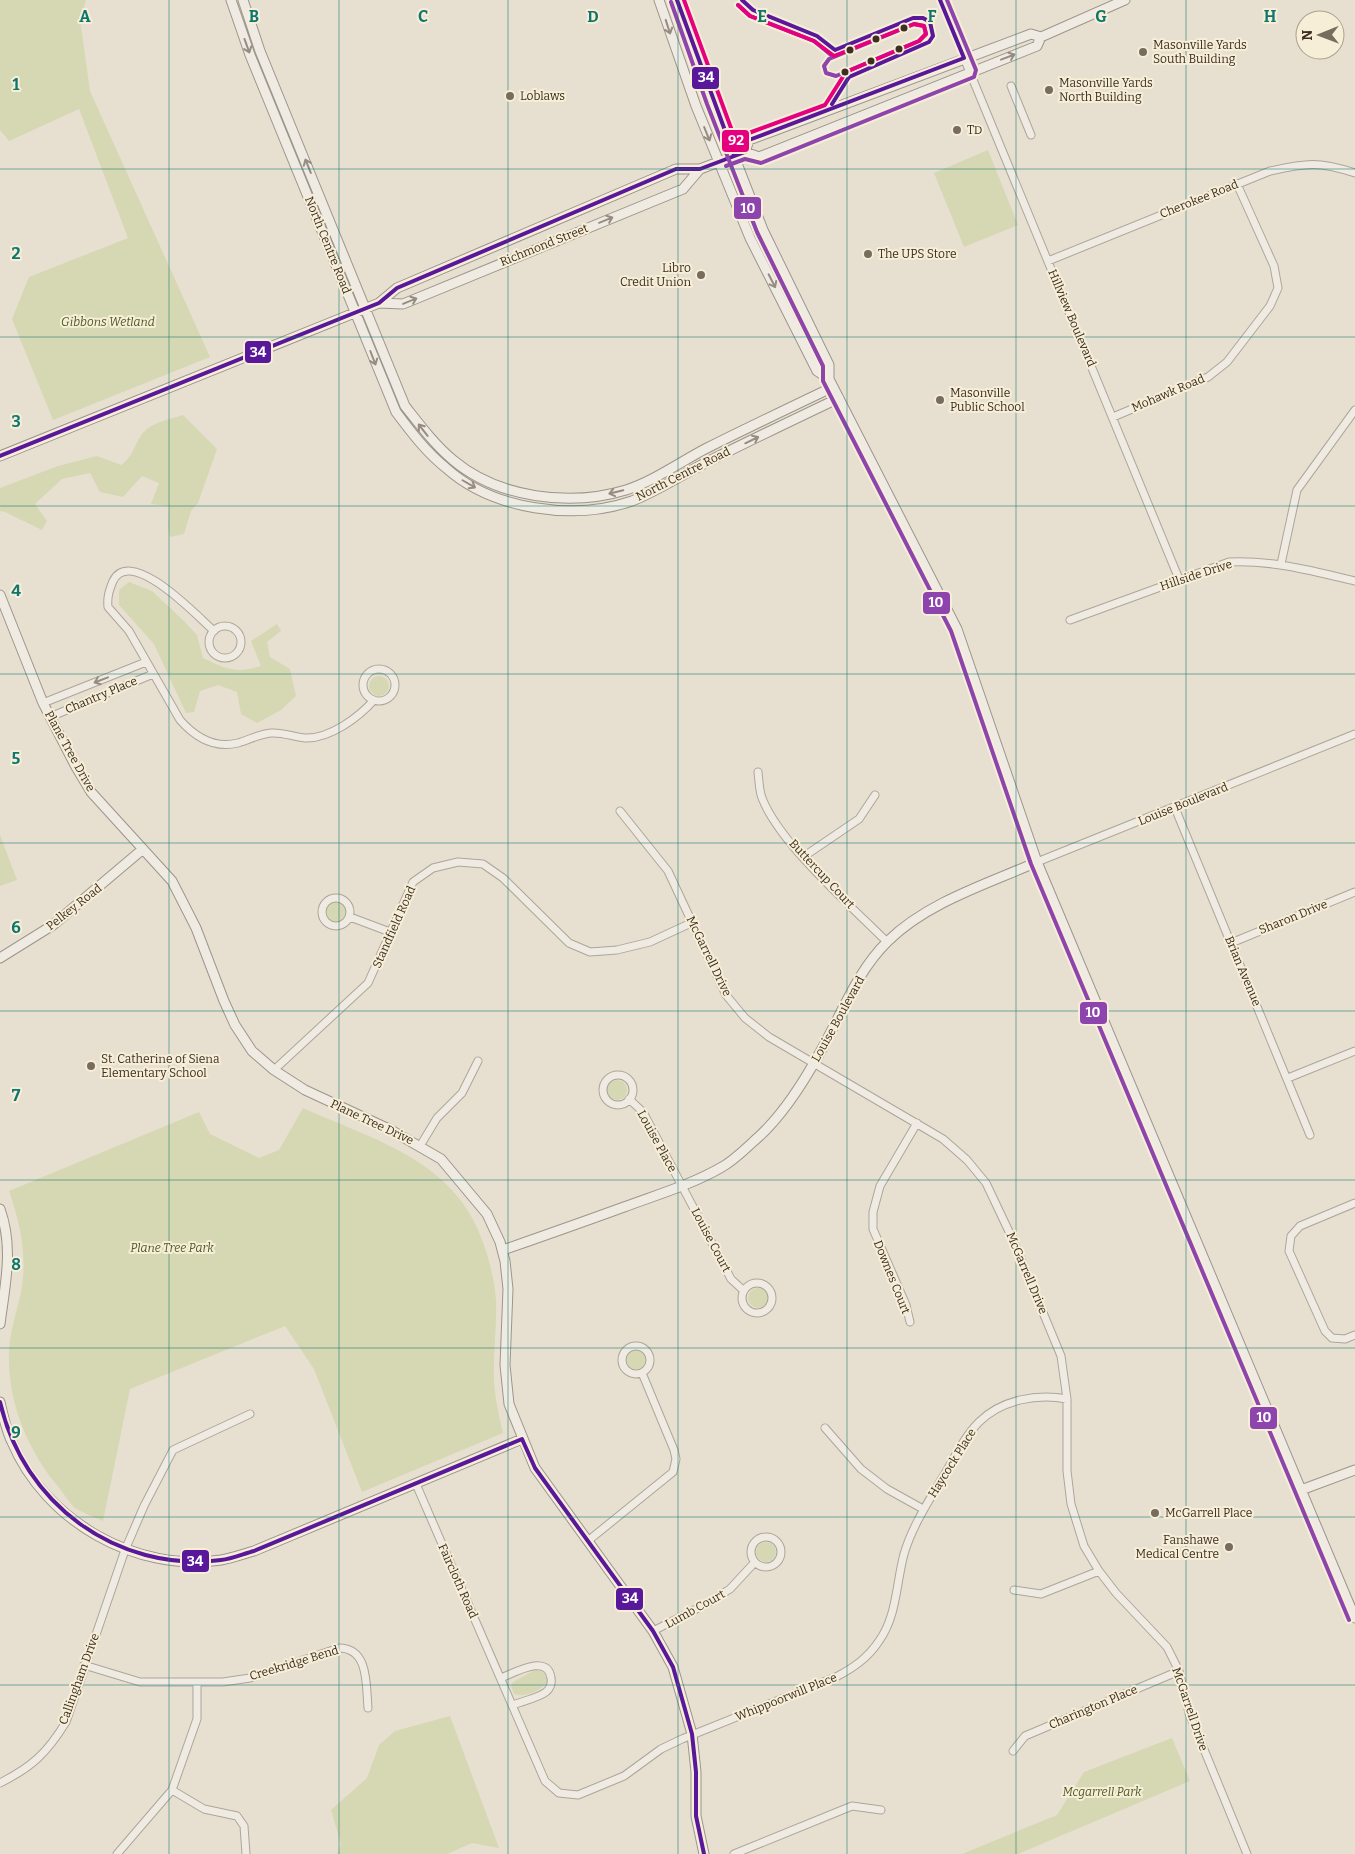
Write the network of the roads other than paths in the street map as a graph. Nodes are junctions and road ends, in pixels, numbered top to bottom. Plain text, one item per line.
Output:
1 (232, 0) edge
2 (243, 0) edge
3 (659, 0) edge
4 (677, 0) edge
5 (1125, 0) edge
6 (1041, 37) junction
7 (964, 58) junction
8 (970, 72) junction
9 (1011, 86) dead end
10 (1031, 135) dead end
11 (745, 152) junction
12 (734, 155) junction
13 (719, 162) junction
14 (700, 170) junction
15 (1355, 173) edge
16 (1237, 184) junction
17 (1048, 261) junction
18 (379, 303) junction
19 (366, 308) junction
20 (355, 312) junction
21 (831, 383) junction
22 (839, 398) junction
23 (1355, 410) edge
24 (1113, 417) junction
25 (0, 456) edge
26 (1281, 564) junction
27 (1179, 579) junction
28 (1355, 581) edge
29 (0, 595) edge
30 (1070, 620) dead end
31 (214, 631) junction
32 (146, 662) junction
33 (153, 674) junction
34 (374, 700) junction
35 (43, 703) junction
36 (50, 717) junction
37 (1355, 734) edge
38 (758, 772) dead end
39 (875, 795) dead end
40 (1175, 808) junction
41 (620, 811) dead end
42 (143, 848) junction
43 (803, 857) junction
44 (1037, 862) junction
45 (1355, 892) edge
46 (350, 917) junction
47 (691, 923) junction
48 (390, 932) junction
49 (887, 942) junction
50 (1231, 943) junction
51 (0, 958) edge
52 (1355, 1051) edge
53 (478, 1061) dead end
54 (814, 1062) junction
55 (274, 1070) junction
56 (1288, 1078) junction
57 (629, 1099) junction
58 (917, 1123) junction
59 (1310, 1135) dead end
60 (420, 1146) junction
61 (682, 1186) junction
62 (1355, 1203) edge
63 (0, 1209) edge
64 (503, 1250) junction
65 (744, 1291) junction
66 (910, 1322) dead end
67 (0, 1324) edge
68 (1355, 1335) edge
69 (642, 1373) junction
70 (1067, 1399) junction
71 (0, 1402) edge
72 (250, 1414) dead end
73 (825, 1428) dead end
74 (522, 1439) junction
75 (1355, 1470) edge
76 (416, 1484) junction
77 (1301, 1490) junction
78 (923, 1509) junction
79 (589, 1540) junction
80 (125, 1550) junction
81 (756, 1562) junction
82 (1099, 1571) junction
83 (1014, 1590) dead end
84 (1355, 1618) edge
85 (653, 1631) junction
86 (84, 1665) junction
87 (1179, 1671) junction
88 (501, 1678) junction
89 (197, 1682) junction
90 (513, 1705) junction
91 (368, 1708) dead end
92 (692, 1734) junction
93 (1013, 1751) dead end
94 (0, 1783) edge
95 (172, 1790) junction
96 (880, 1810) dead end
97 (117, 1854) edge
98 (246, 1854) edge
99 (704, 1854) edge
100 (734, 1854) edge
101 (1247, 1854) edge

1 -> 20 street, North Centre Road
19 -> 2 street, North Centre Road
3 -> 13 street
4 - 12 street
5 - 6 street, Richmond Street
6 - 7 street, Richmond Street
8 -> 6 street, Richmond Street
7 - 8 street, Hillview Boulevard
7 - 11 street, Richmond Street
8 - 11 street, Richmond Street
8 - 17 street, Hillview Boulevard
9 - 10 street
11 - 12 street, Richmond Street
12 - 13 street, Richmond Street
12 - 21 street
13 - 14 street, Richmond Street
13 -> 21 street
14 - 18 street, Richmond Street
18 -> 14 street, Richmond Street
15 - 16 street, Cherokee Road
16 - 17 street, Cherokee Road
16 - 24 street, Mohawk Road
17 - 24 street, Hillview Boulevard
18 - 19 street, Richmond Street
19 - 20 street, Richmond Street
21 -> 19 street, North Centre Road
20 -> 22 street, North Centre Road
20 - 25 street, Richmond Street
21 - 22 street
22 - 44 street
23 - 26 street
24 - 27 street, Hillview Boulevard
26 - 27 street, Hillside Drive
26 - 28 street, Hillside Drive
27 - 30 street, Hillside Drive
29 - 35 street, Plane Tree Drive
31 - 31 street
31 - 32 street, Chantry Place
32 - 33 street, Chantry Place
32 -> 35 street, Chantry Place
33 - 34 street, Chantry Place
33 - 36 street, Chantry Place
34 - 34 street
35 - 36 street, Plane Tree Drive
36 - 42 street, Plane Tree Drive
37 - 40 street, Louise Boulevard
38 - 43 street, Buttercup Court
39 - 43 street
40 - 44 street, Louise Boulevard
40 - 50 street, Brian Avenue
41 - 47 street, McGarrell Drive
42 - 51 street, Pelkey Road
42 - 55 street, Plane Tree Drive
43 - 49 street, Buttercup Court
44 - 49 street, Louise Boulevard
44 - 77 street
45 - 50 street, Sharon Drive
46 - 46 street
46 - 48 street
47 - 48 street, Standfield Road
47 - 54 street, McGarrell Drive
48 - 55 street, Standfield Road
49 - 54 street, Louise Boulevard
50 - 56 street, Brian Avenue
52 - 56 street
53 - 60 street
54 - 58 street, McGarrell Drive
54 - 61 street, Louise Boulevard
55 - 60 street, Plane Tree Drive
56 - 59 street, Brian Avenue
57 - 57 street, Louise Place
57 - 61 street, Louise Place
58 - 66 street, Downes Court
58 - 70 street, McGarrell Drive
60 - 64 street, Plane Tree Drive
61 - 64 street, Louise Boulevard
61 - 65 street, Louise Court
62 - 68 street
63 - 67 street
64 - 74 street, Plane Tree Drive
65 - 65 street, Louise Court
69 - 69 street
69 - 79 street
70 - 78 street, Haycock Place
70 - 82 street, McGarrell Drive
71 - 80 street
72 - 80 street, Callingham Drive
73 - 78 street
74 - 76 street
74 - 79 street, Plane Tree Drive
75 - 77 street
76 - 80 street
76 - 88 street, Faircloth Road
77 - 84 street
78 - 92 street, Whippoorwill Place
79 - 85 street, Plane Tree Drive
80 - 86 street, Callingham Drive
81 - 81 street
81 - 85 street, Lumb Court
82 - 83 street
82 - 87 street, McGarrell Drive
85 - 92 street, Plane Tree Drive
86 - 89 street, Creekridge Bend
86 - 94 street, Callingham Drive
87 - 93 street, Charington Place
87 - 101 street, McGarrell Drive
88 - 90 street, Faircloth Road
88 - 90 street
89 - 91 street, Creekridge Bend
89 - 95 street
90 - 92 street, Faircloth Road
92 - 99 street, Plane Tree Drive
95 - 97 street
95 - 98 street
96 - 100 street

